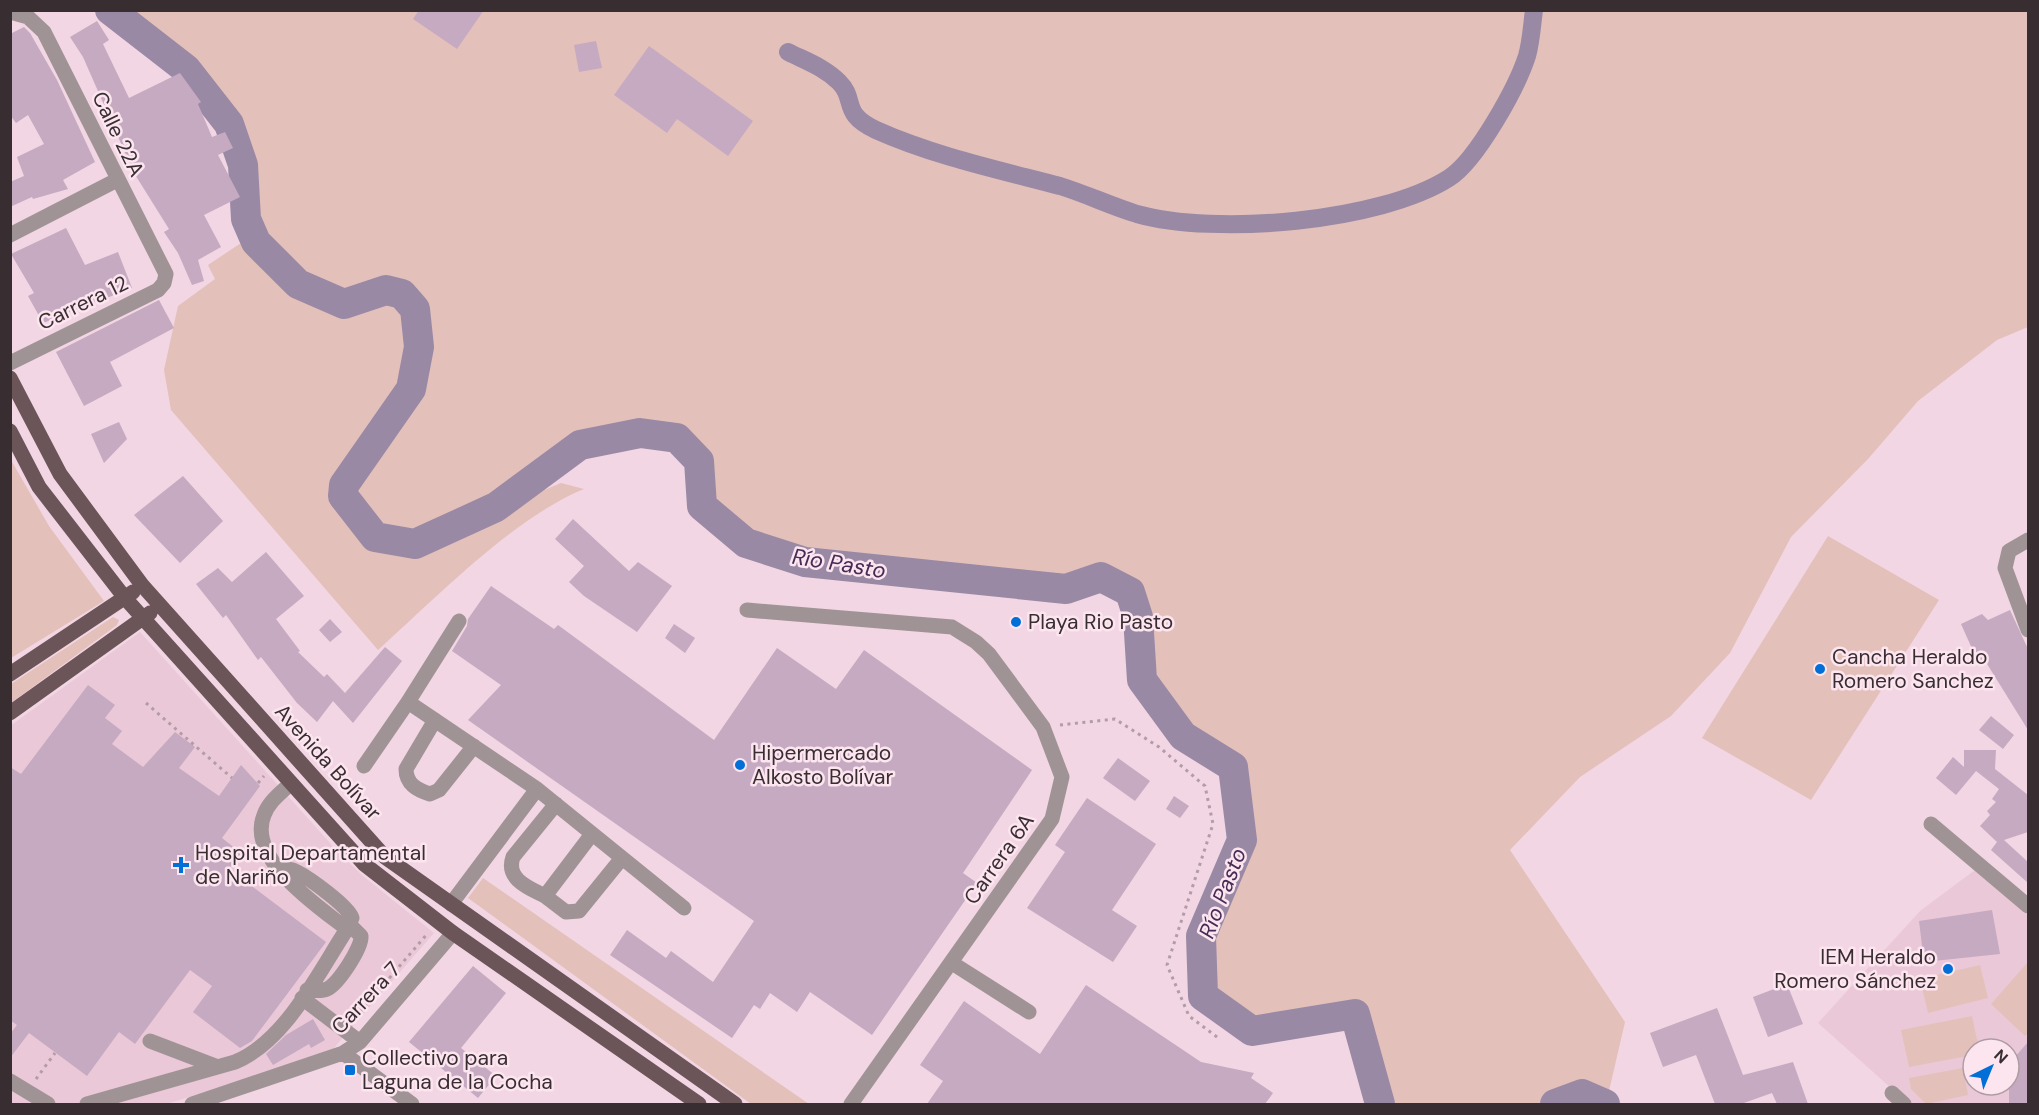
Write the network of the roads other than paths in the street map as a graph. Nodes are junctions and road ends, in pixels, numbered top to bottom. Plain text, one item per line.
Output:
1 (10, 12) edge
2 (117, 180) junction
3 (10, 236) edge
4 (166, 274) joint
5 (10, 363) edge
6 (10, 378) edge
7 (10, 431) edge
8 (2028, 540) edge
9 (142, 585) junction
10 (125, 598) junction
11 (159, 606) junction
12 (747, 610) dead end
13 (142, 619) junction
14 (459, 621) dead end
15 (2028, 630) edge
16 (10, 674) edge
17 (408, 702) junction
18 (10, 712) edge
19 (435, 720) junction
20 (474, 746) junction
21 (364, 766) dead end
22 (285, 788) junction
23 (537, 789) junction
24 (556, 804) junction
25 (1931, 824) dead end
26 (592, 834) junction
27 (622, 858) junction
28 (545, 896) junction
29 (451, 904) junction
30 (2028, 906) edge
31 (684, 908) dead end
32 (349, 927) junction
33 (448, 939) junction
34 (952, 963) junction
35 (304, 994) junction
36 (1029, 1012) dead end
37 (150, 1041) dead end
38 (360, 1042) junction
39 (343, 1053) junction
40 (218, 1067) junction
41 (10, 1081) edge
42 (1892, 1093) dead end
43 (48, 1104) edge
44 (87, 1104) edge
45 (192, 1104) edge
46 (412, 1104) edge
47 (699, 1104) edge
48 (735, 1104) edge
49 (851, 1104) edge
50 (1904, 1104) edge

1 - 2 street, Calle 22A
2 - 3 street
2 - 4 street, Calle 22A
4 - 5 street, Carrera 12
6 - 9 main road, Avenida Bolívar
7 - 10 main road, Avenida Bolívar
8 - 15 street
9 - 10 main road
9 - 11 main road, Avenida Bolívar
10 - 13 main road, Avenida Bolívar
10 - 16 main road
11 - 13 main road
11 - 29 main road, Avenida Bolívar
12 - 34 street, Carrera 6A
13 - 18 main road
13 - 22 main road, Avenida Bolívar
14 - 17 street
17 - 19 street
17 - 21 street
19 - 20 street
19 - 20 street
20 - 23 street
22 - 32 street
22 - 33 main road, Avenida Bolívar
23 - 24 street
23 - 29 street
24 - 26 street
24 - 28 street
25 - 30 street
26 - 27 street
26 - 28 street
27 - 28 street
27 - 31 street
29 - 48 main road, Avenida Bolívar
32 - 35 street
32 - 35 street
33 - 38 street, Carrera 7
33 - 47 main road, Avenida Bolívar
34 - 36 street
34 - 49 street, Carrera 6A
35 - 38 street
35 - 40 street
37 - 40 street
38 - 39 street, Carrera 7
39 - 45 street, Carrera 7
39 - 46 street
40 - 44 street
41 - 43 street
42 - 50 street

